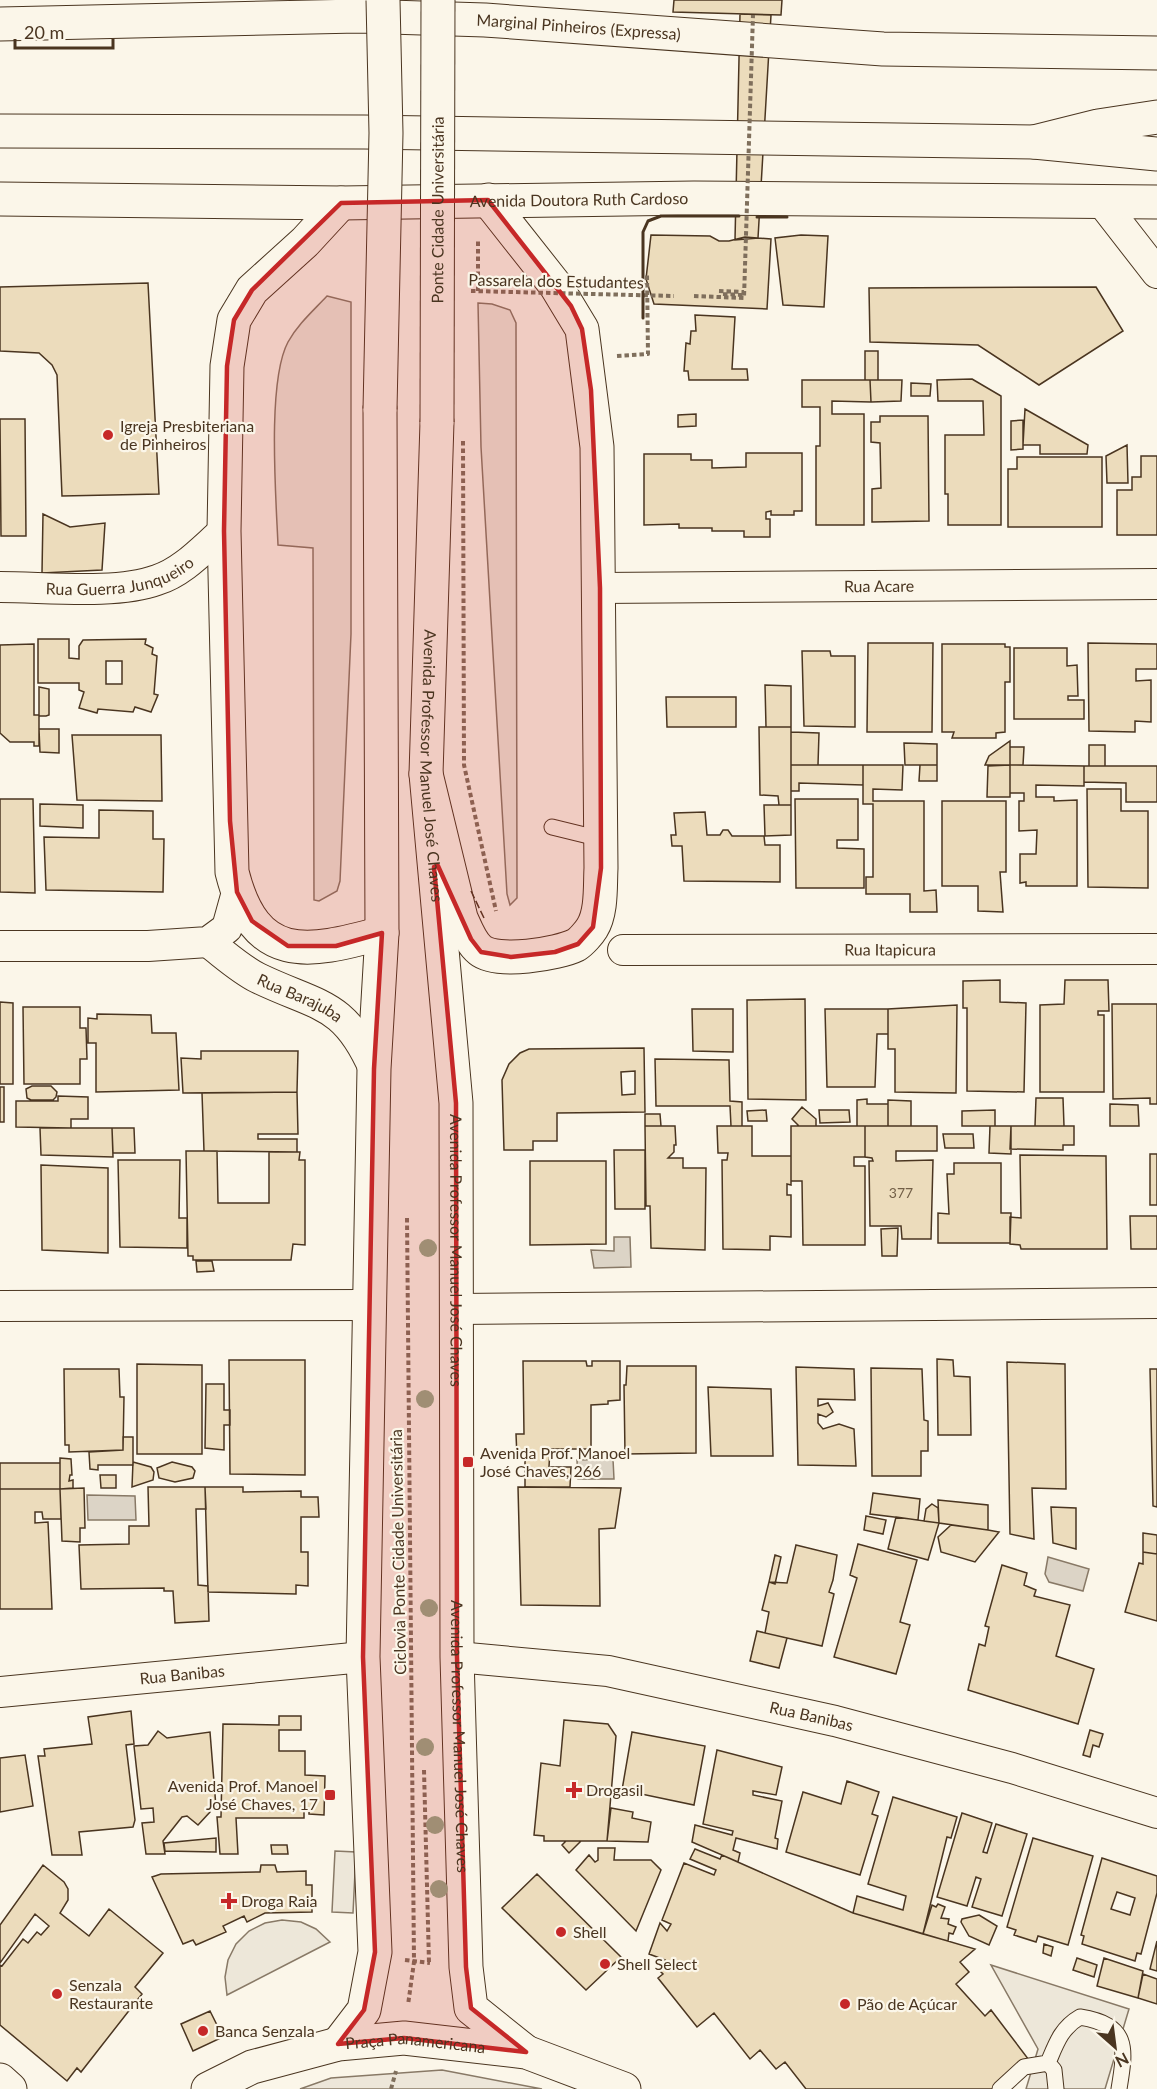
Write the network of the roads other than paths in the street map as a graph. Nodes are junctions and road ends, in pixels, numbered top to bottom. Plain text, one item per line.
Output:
1 (383, 0) edge
2 (438, 0) edge
3 (0, 24) edge
4 (1157, 53) edge
5 (1157, 117) edge
6 (0, 130) edge
7 (1034, 142) junction
8 (1157, 154) edge
9 (0, 199) edge
10 (483, 201) junction
11 (1101, 201) junction
12 (1157, 201) edge
13 (341, 203) junction
14 (1157, 273) edge
15 (450, 428) joint
16 (224, 531) junction
17 (1157, 584) edge
18 (0, 587) edge
19 (600, 588) junction
20 (426, 774) junction
21 (552, 827) dead end
22 (601, 839) junction
23 (237, 892) junction
24 (382, 933) junction
25 (208, 942) junction
26 (0, 946) edge
27 (1157, 949) edge
28 (623, 950) dead end
29 (374, 1069) junction
30 (1157, 1303) edge
31 (368, 1305) junction
32 (0, 1306) edge
33 (458, 1309) junction
34 (363, 1657) junction
35 (457, 1657) junction
36 (0, 1692) edge
37 (1157, 1813) edge
38 (338, 2044) junction
39 (526, 2052) junction
40 (1048, 2063) junction
41 (0, 2080) edge
42 (10, 2089) edge
43 (208, 2089) edge
44 (624, 2089) edge
45 (1000, 2089) edge
46 (1056, 2089) edge
47 (1119, 2089) edge

1 - 24 main road, bridge
2 - 15 main road, Ponte Cidade Universitária, bridge
3 - 4 main road, Marginal Pinheiros (Expressa)
5 - 7 main road
6 - 7 main road
7 - 8 main road
9 - 13 main road, Avenida Doutora Ruth Cardoso
10 - 11 main road, Avenida Doutora Ruth Cardoso
10 - 13 main road, Avenida Doutora Ruth Cardoso
10 - 19 main road
11 - 12 main road, Avenida Doutora Ruth Cardoso
11 - 14 street
13 - 16 main road
15 - 20 main road, Avenida Professor Manuel José Chaves
16 - 18 street, Rua Guerra Junqueiro
16 - 23 main road
17 - 19 street, Rua Acare
19 - 22 main road
20 - 22 main road
20 - 33 main road, Avenida Professor Manuel José Chaves
21 - 22 lane
23 - 24 main road
23 - 25 street
24 - 29 main road
25 - 26 street
25 - 29 street, Rua Barajuba
27 - 28 street, Rua Itapicura
29 - 31 main road
30 - 33 street
31 - 32 street
31 - 34 main road
33 - 35 main road, Avenida Professor Manuel José Chaves
34 - 36 street, Rua Banibas
34 - 38 main road
35 - 37 street, Rua Banibas
35 - 39 main road, Avenida Professor Manuel José Chaves
38 - 39 main road, Praça Panamericana
38 - 43 main road, Praça Panamericana
39 - 44 main road, Praça Panamericana
40 - 45 lane
40 - 46 lane
40 - 47 lane
41 - 42 main road

